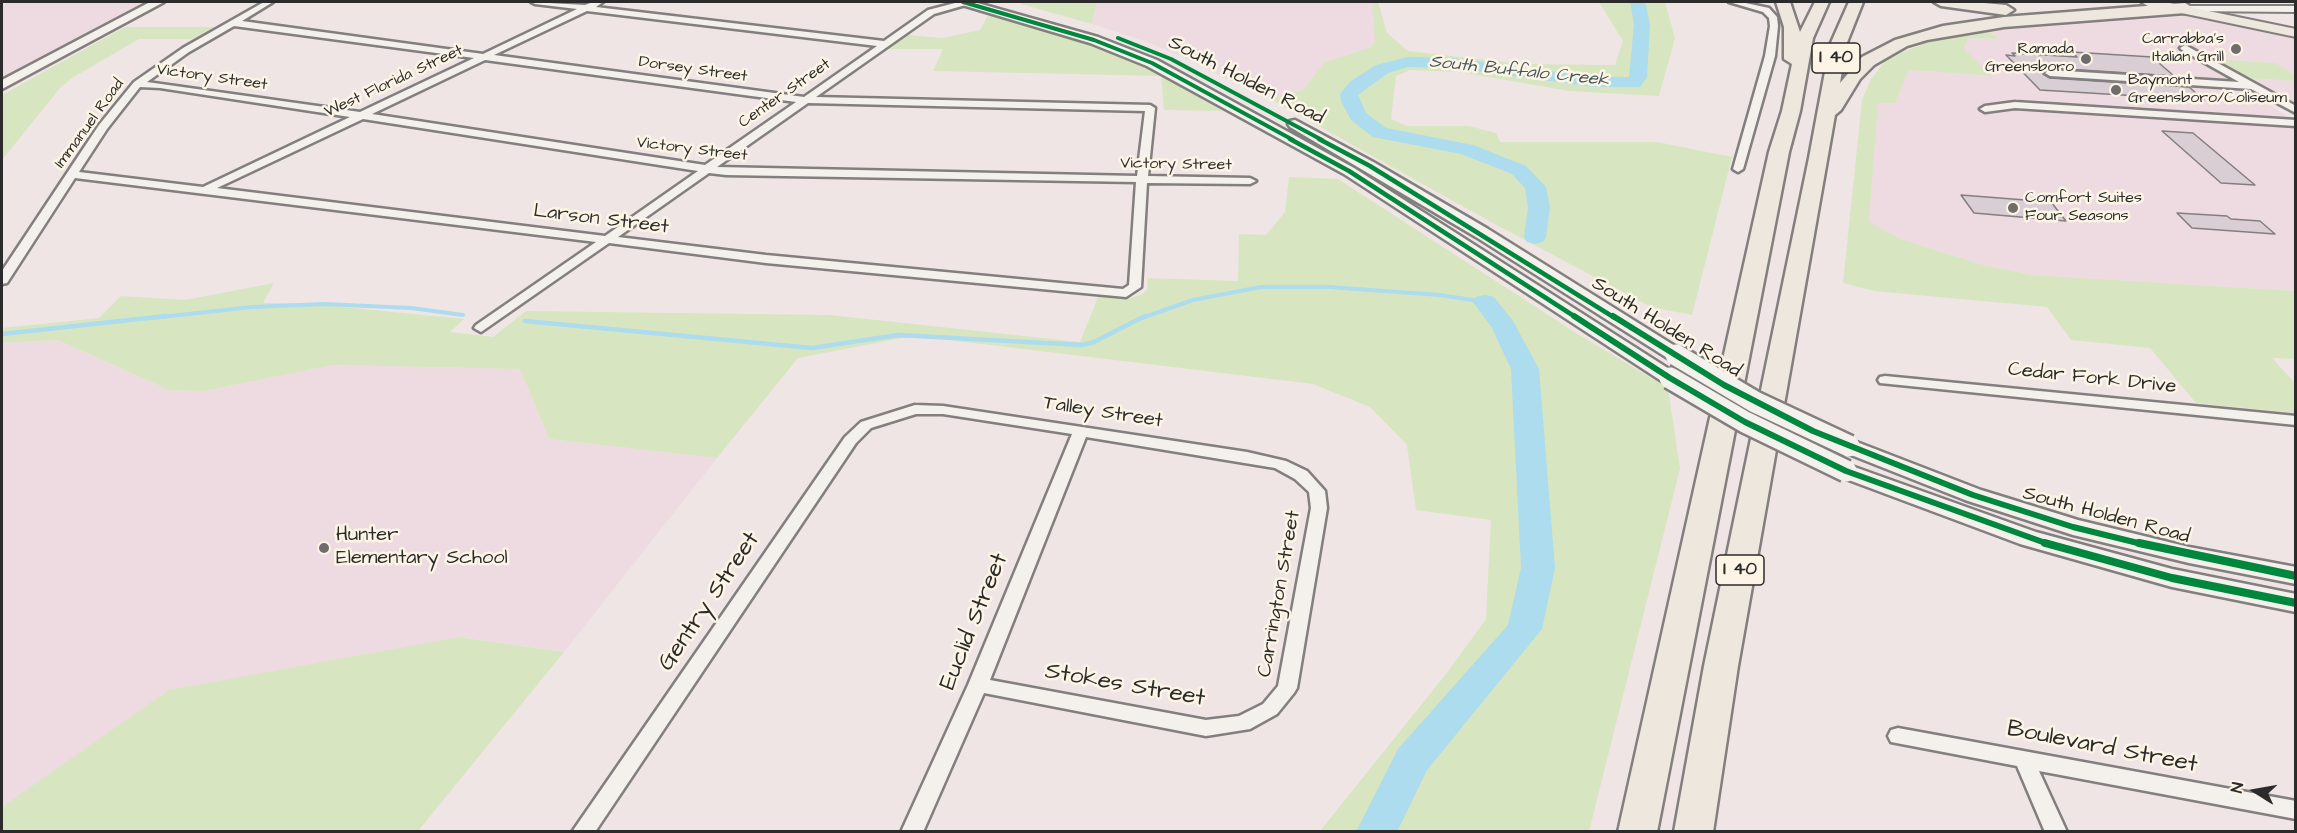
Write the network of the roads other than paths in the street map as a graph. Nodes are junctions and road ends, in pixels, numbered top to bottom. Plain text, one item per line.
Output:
1 (158, 2) edge
2 (269, 2) edge
3 (535, 2) edge
4 (599, 2) edge
5 (966, 2) edge
6 (1002, 2) edge
7 (1733, 2) edge
8 (1783, 2) edge
9 (1822, 2) edge
10 (1856, 2) edge
11 (1941, 2) edge
12 (2063, 2) edge
13 (2148, 2) edge
14 (2167, 2) edge
15 (586, 8) junction
16 (2185, 8) junction
17 (2271, 9) junction
18 (2295, 9) edge
19 (234, 23) junction
20 (2295, 31) edge
21 (885, 44) junction
22 (2186, 48) dead end
23 (484, 57) junction
24 (2050, 73) dead end
25 (137, 84) junction
26 (2, 85) edge
27 (2252, 86) junction
28 (804, 100) junction
29 (1985, 109) dead end
30 (1791, 111) junction
31 (2295, 111) edge
32 (358, 116) junction
33 (1826, 118) junction
34 (2295, 123) edge
35 (704, 169) junction
36 (1738, 169) dead end
37 (72, 174) junction
38 (1142, 180) junction
39 (1250, 181) dead end
40 (202, 191) junction
41 (604, 240) junction
42 (2, 280) edge
43 (481, 328) dead end
44 (1885, 380) dead end
45 (891, 416) joint
46 (2295, 421) edge
47 (1081, 430) junction
48 (1304, 477) joint
49 (2295, 576) edge
50 (2295, 603) edge
51 (978, 685) junction
52 (1262, 713) joint
53 (1898, 736) dead end
54 (2024, 759) junction
55 (2295, 810) edge
56 (583, 831) edge
57 (912, 831) edge
58 (1637, 831) edge
59 (1693, 831) edge
60 (2056, 831) edge

1 - 26 main road
2 - 19 street, Immanuel Road
3 - 15 street
4 - 15 street, West Florida Street
5 - 21 street, Center Street
5 - 50 main road, South Holden Road, bridge
6 - 49 main road, South Holden Road, bridge
7 - 36 street
8 - 30 highway
9 - 30 highway, I 40
10 - 33 highway, I 40
11 - 12 highway
13 - 16 main road
14 - 16 main road
15 - 21 street
15 - 23 street, West Florida Street
16 - 17 street
16 - 20 main road
16 - 33 highway
17 - 18 street
17 - 20 main road
19 - 23 street, Dorsey Street
19 - 25 street, Immanuel Road
21 - 28 street, Center Street
22 - 27 street
23 - 28 street, Dorsey Street
23 - 32 street, West Florida Street
24 - 27 street
25 - 32 street, Victory Street
25 - 37 street, Immanuel Road
27 - 31 street
28 - 35 street, Center Street
28 - 38 street, Dorsey Street
29 - 34 street
30 - 58 highway, I 40
32 - 35 street, Victory Street
32 - 40 street, West Florida Street
33 - 59 highway, I 40
35 - 38 street, Victory Street
35 - 41 street, Center Street
37 - 40 street, Larson Street
37 - 42 street, Immanuel Road
38 - 39 street, Victory Street
38 - 41 street, Larson Street
40 - 41 street, Larson Street
41 - 43 street, Center Street
44 - 46 street, Cedar Fork Drive
45 - 47 street, Talley Street
45 - 56 street, Gentry Street
47 - 48 street, Talley Street
47 - 51 street, Euclid Street
48 - 52 street, Carrington Street
51 - 52 street, Stokes Street
51 - 57 street, Euclid Street
53 - 54 street, Boulevard Street
54 - 55 street, Boulevard Street
54 - 60 street

